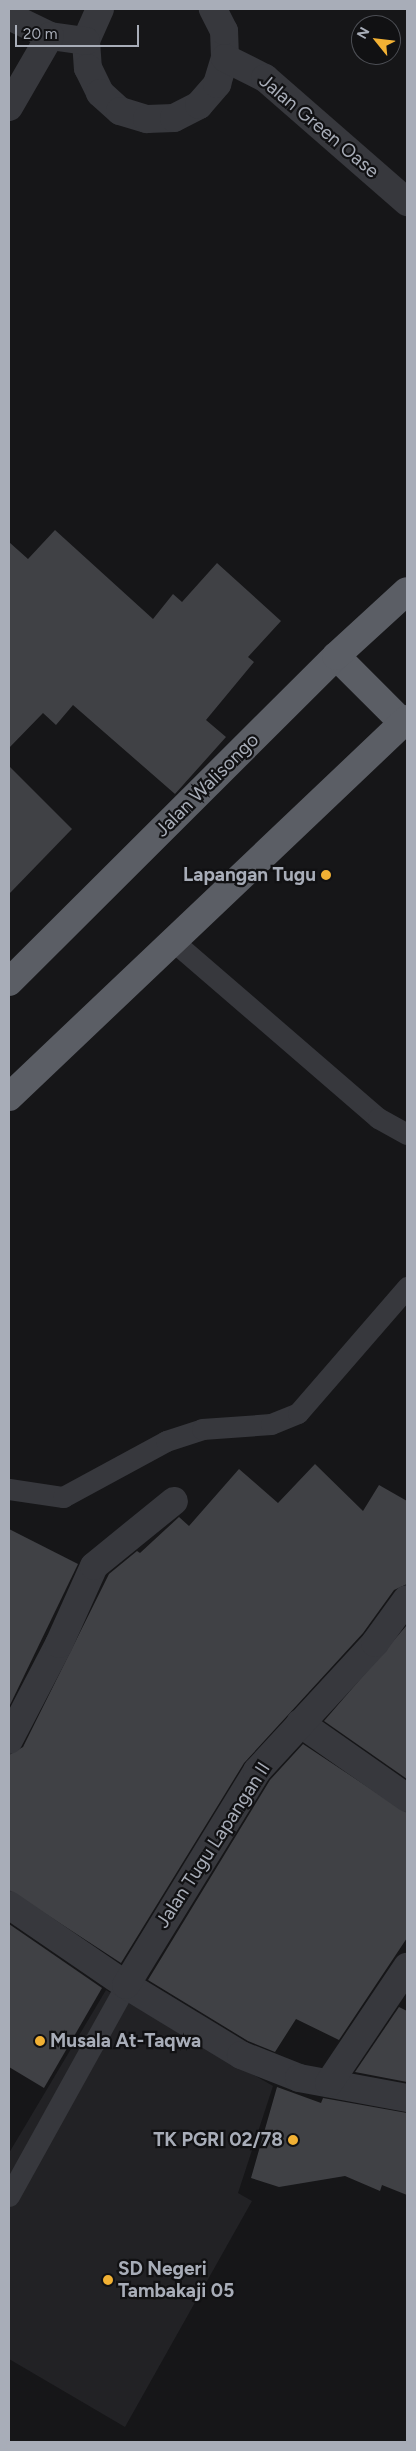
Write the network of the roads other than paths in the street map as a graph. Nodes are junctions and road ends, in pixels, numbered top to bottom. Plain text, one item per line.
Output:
1 (100, 9) edge
2 (213, 9) edge
3 (9, 16) edge
4 (50, 36) junction
5 (86, 41) junction
6 (225, 58) junction
7 (9, 107) edge
8 (407, 202) edge
9 (407, 591) edge
10 (336, 656) junction
11 (405, 721) edge
12 (173, 941) junction
13 (9, 982) edge
14 (9, 1097) edge
15 (407, 1134) edge
16 (407, 1287) edge
17 (9, 1488) edge
18 (174, 1501) dead end
19 (407, 1599) edge
20 (300, 1723) junction
21 (9, 1740) edge
22 (407, 1798) edge
23 (9, 1905) edge
24 (407, 1967) edge
25 (126, 1985) junction
26 (329, 2083) junction
27 (407, 2098) edge
28 (9, 2196) edge

1 - 5 street
2 - 6 street
3 - 4 street
4 - 5 street
4 - 7 street
5 - 6 street
6 - 8 street, Jalan Green Oase
9 - 10 highway, Jalan Walisongo
10 - 11 highway
10 - 13 highway, Jalan Walisongo
11 - 12 highway
12 - 14 highway
12 - 15 lane
16 - 17 lane
18 - 21 street
19 - 20 street, Jalan Tugu Lapangan II
20 - 22 street
20 - 25 street, Jalan Tugu Lapangan II
23 - 25 street
24 - 26 street
25 - 26 street
25 - 28 lane
26 - 27 street

